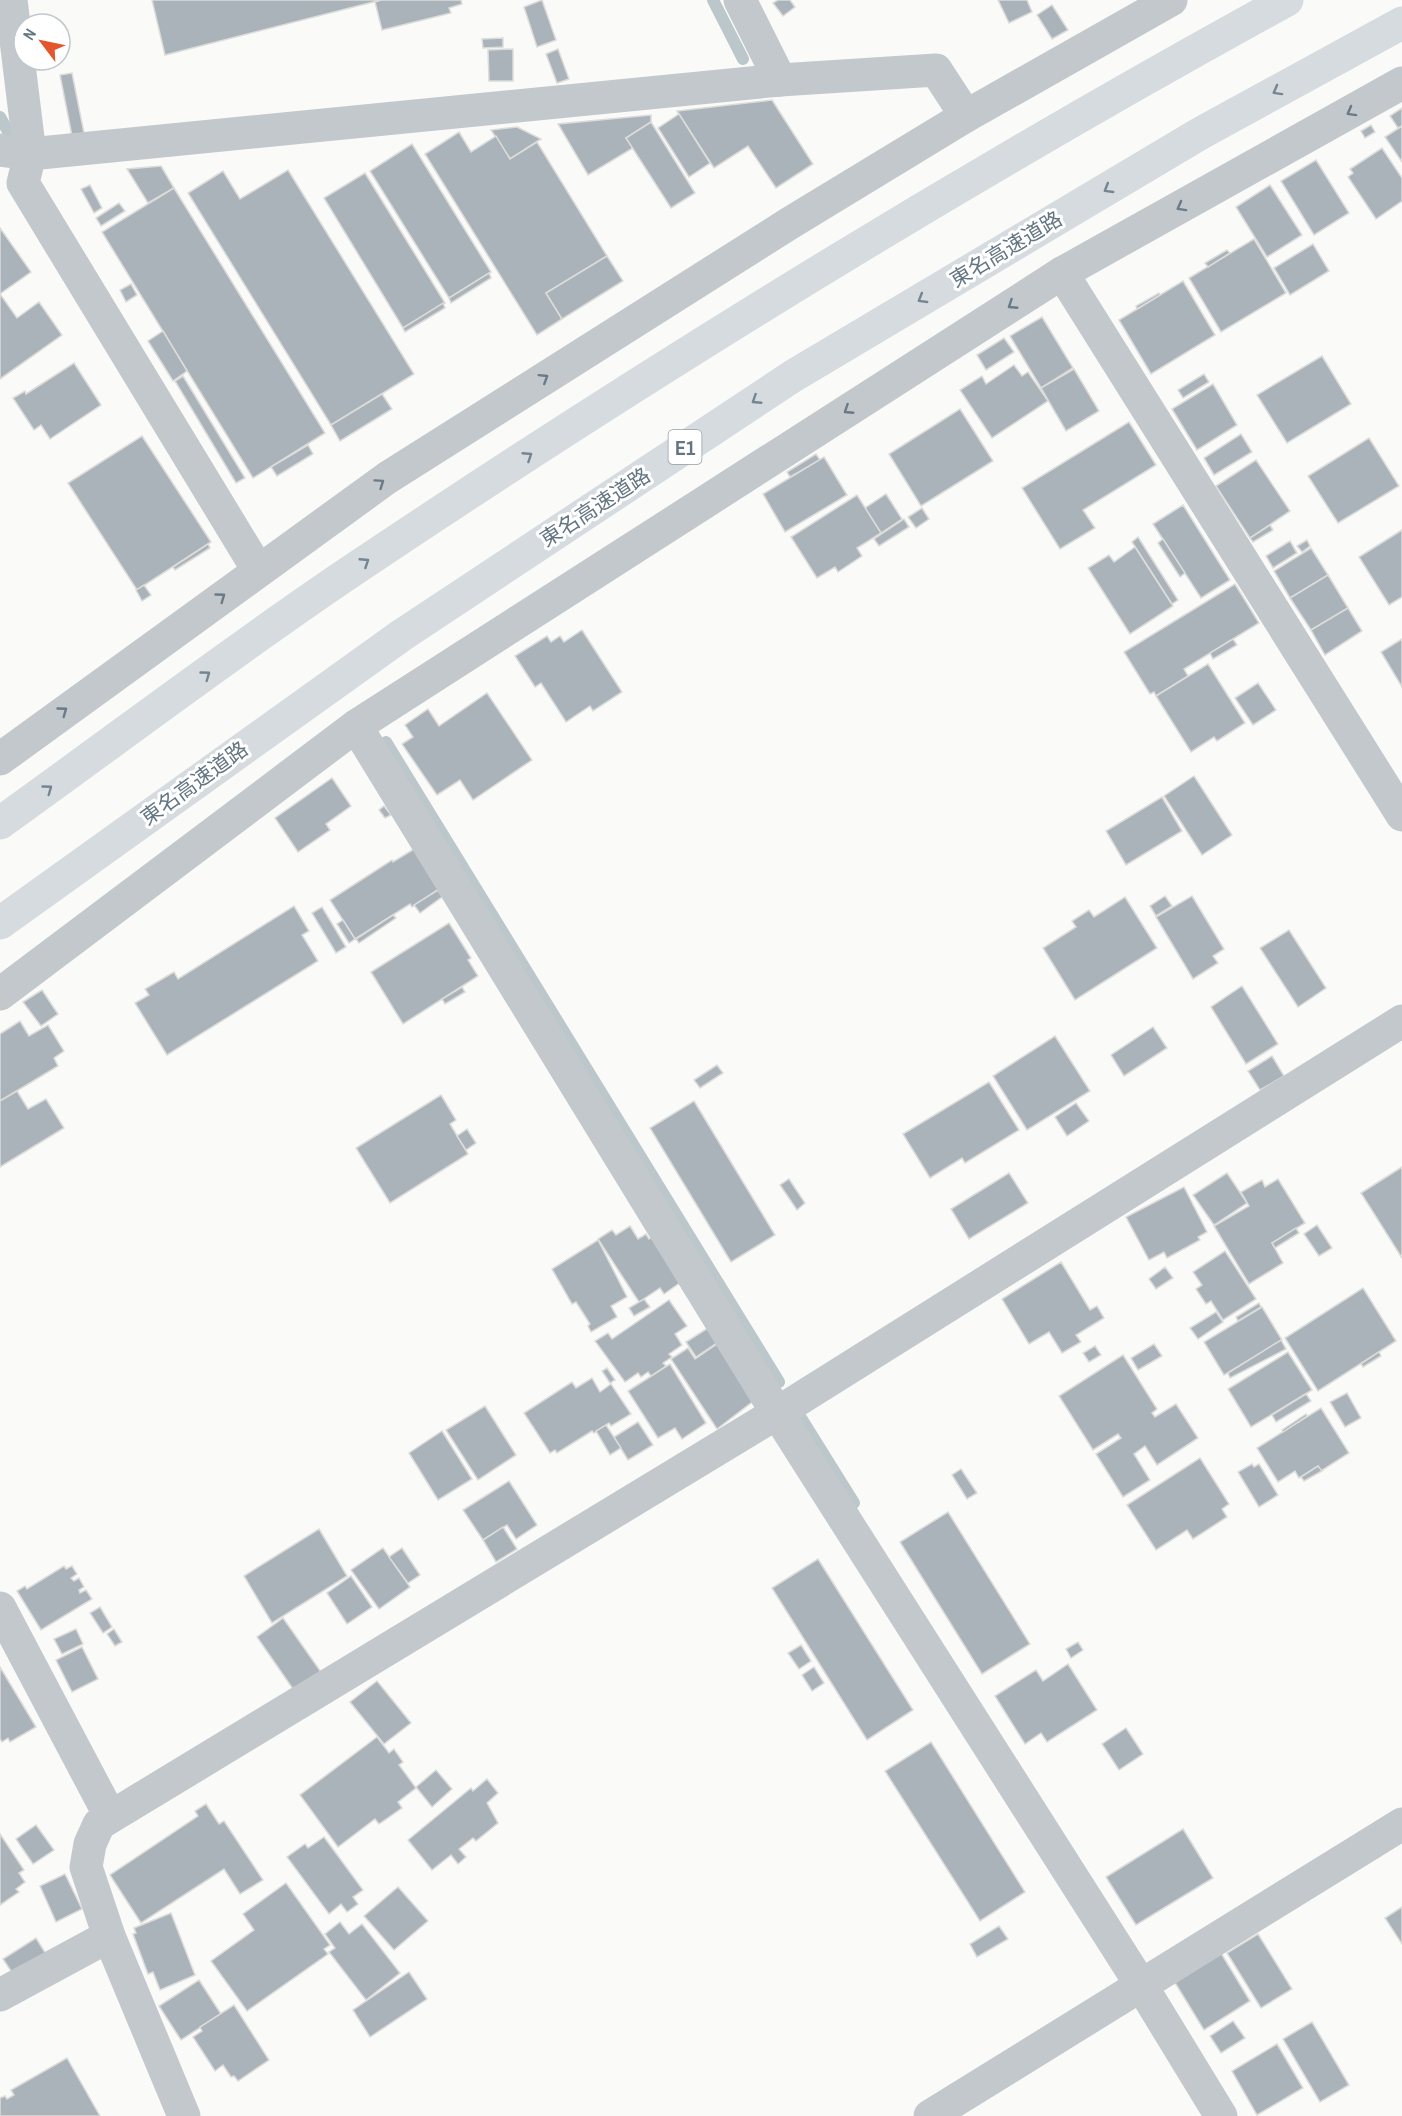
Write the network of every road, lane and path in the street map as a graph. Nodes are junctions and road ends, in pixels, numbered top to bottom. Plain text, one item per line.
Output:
1 (740, 0) edge
2 (1171, 0) edge
3 (1287, 0) edge
4 (8, 10) edge
5 (1402, 23) edge
6 (780, 80) junction
7 (1402, 83) edge
8 (966, 116) junction
9 (15, 152) edge
10 (1062, 273) junction
11 (258, 570) junction
12 (356, 726) junction
13 (0, 759) edge
14 (1402, 815) edge
15 (0, 823) edge
16 (0, 923) edge
17 (0, 994) edge
18 (1402, 1021) edge
19 (777, 1413) junction
20 (0, 1608) edge
21 (110, 1815) junction
22 (1402, 1824) edge
23 (109, 1936) junction
24 (1141, 1985) junction
25 (0, 1995) edge
26 (184, 2116) edge
27 (930, 2116) edge
28 (1221, 2116) edge

1 - 6 street
2 - 8 street
15 -> 3 highway
4 - 9 street
5 -> 16 highway, 東名高速道路 / E1
6 - 8 street
6 - 9 street
7 -> 10 street
11 -> 8 street
9 - 11 street
10 -> 12 street
10 - 14 street
13 -> 11 street
12 - 17 street
12 - 19 street
18 - 19 street
19 - 21 street
19 - 24 street
20 - 21 street
21 - 23 street
22 - 24 street
23 - 25 street
23 - 26 street
24 - 27 street
24 - 28 street

